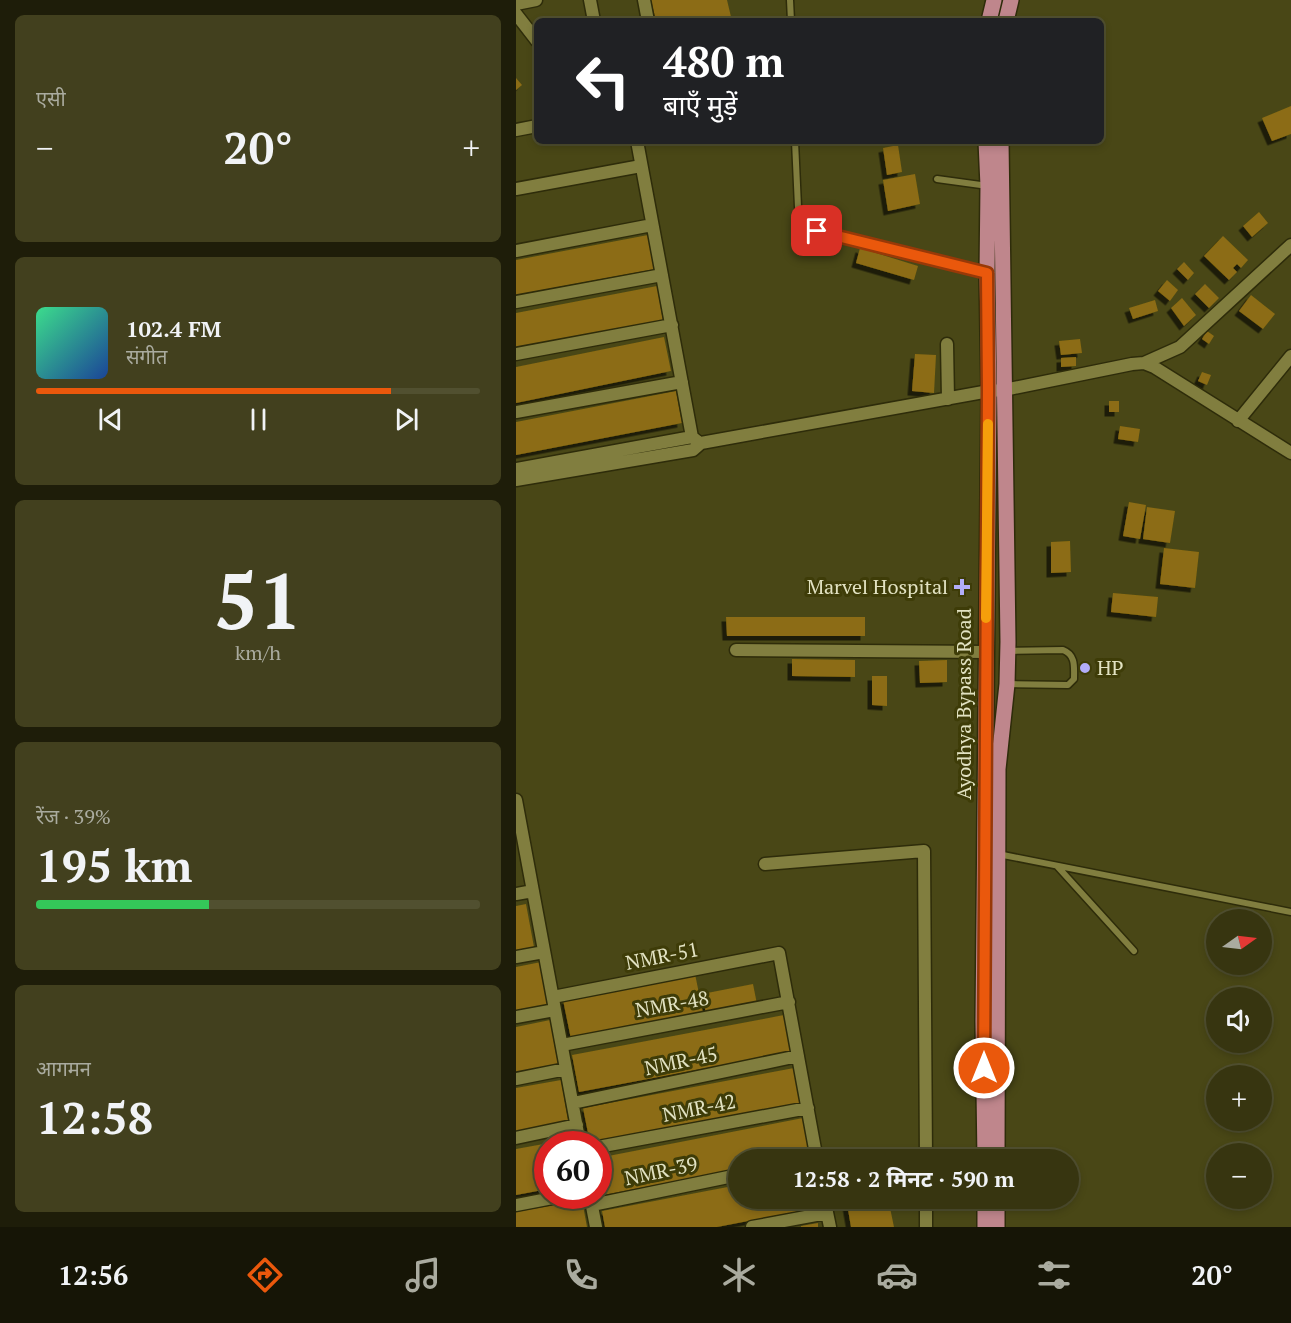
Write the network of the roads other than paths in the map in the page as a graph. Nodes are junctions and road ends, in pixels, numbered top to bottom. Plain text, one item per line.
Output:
1 (536, 0) edge
2 (590, 0) edge
3 (644, 0) edge
4 (790, 0) edge
5 (994, 0) edge
6 (1011, 0) edge
7 (516, 4) edge
8 (516, 14) edge
9 (593, 18) edge
10 (647, 18) edge
11 (791, 18) edge
12 (990, 18) edge
13 (1007, 18) edge
14 (534, 37) edge
15 (534, 117) edge
16 (520, 129) edge
17 (637, 144) edge
18 (795, 144) edge
19 (986, 144) edge
20 (1001, 144) edge
21 (641, 166) junction
22 (937, 178) dead end
23 (988, 186) junction
24 (516, 189) edge
25 (652, 225) junction
26 (1291, 245) edge
27 (516, 251) edge
28 (987, 273) junction
29 (662, 275) junction
30 (516, 302) edge
31 (672, 325) junction
32 (947, 344) dead end
33 (516, 354) edge
34 (1291, 356) edge
35 (1144, 363) junction
36 (682, 382) junction
37 (1004, 390) junction
38 (988, 391) junction
39 (948, 399) junction
40 (516, 412) edge
41 (1238, 421) junction
42 (696, 440) junction
43 (1291, 453) edge
44 (516, 469) edge
45 (516, 480) edge
46 (736, 650) dead end
47 (1008, 651) junction
48 (986, 652) junction
49 (986, 684) junction
50 (1007, 684) junction
51 (516, 800) edge
52 (519, 835) edge
53 (998, 854) junction
54 (765, 864) dead end
55 (1056, 866) junction
56 (533, 891) junction
57 (516, 894) edge
58 (1291, 912) edge
59 (1134, 951) dead end
60 (544, 952) junction
61 (516, 957) edge
62 (553, 997) junction
63 (789, 1002) junction
64 (555, 1010) junction
65 (516, 1017) edge
66 (562, 1044) junction
67 (798, 1056) junction
68 (566, 1069) junction
69 (516, 1079) edge
70 (573, 1103) junction
71 (807, 1108) junction
72 (577, 1125) junction
73 (578, 1131) edge
74 (516, 1138) edge
75 (612, 1144) edge
76 (813, 1149) edge
77 (926, 1149) edge
78 (985, 1149) edge
79 (997, 1149) edge
80 (728, 1177) edge
81 (612, 1196) edge
82 (534, 1202) edge
83 (516, 1205) edge
84 (593, 1209) edge
85 (826, 1209) edge
86 (926, 1209) edge
87 (985, 1209) edge
88 (997, 1209) edge
89 (827, 1213) junction
90 (596, 1227) edge
91 (752, 1227) edge
92 (830, 1227) edge
93 (926, 1227) edge
94 (985, 1227) edge
95 (997, 1227) edge

1 - 7 street
2 - 9 street
3 - 10 street
4 - 11 lane
5 - 12 main road
6 - 13 main road
8 - 14 street
15 - 16 street
17 - 21 street
18 - 28 lane
19 - 23 main road, Ayodhya Bypass Road
20 - 37 main road, Ayodhya Bypass Road
21 - 24 street
21 - 25 street
22 - 23 lane
23 - 28 main road, Ayodhya Bypass Road
25 - 27 street
25 - 29 street
26 - 35 street
28 - 38 main road, Ayodhya Bypass Road
29 - 30 street
29 - 31 street
31 - 33 street
31 - 36 street
32 - 39 street
34 - 41 street
35 - 37 street
35 - 41 street
36 - 40 street
36 - 42 street
37 - 38 street
37 - 47 main road, Ayodhya Bypass Road
38 - 39 street
38 - 48 main road, Ayodhya Bypass Road
39 - 42 street
41 - 43 street
42 - 44 street
42 - 45 street
46 - 48 street
47 - 48 main road
47 - 50 main road, Ayodhya Bypass Road
47 - 50 lane
48 - 49 main road, Ayodhya Bypass Road
49 - 50 main road
49 - 78 main road, Ayodhya Bypass Road
50 - 53 main road, Ayodhya Bypass Road
51 - 52 street
52 - 56 street
53 - 55 lane
53 - 79 main road, Ayodhya Bypass Road
54 - 77 street
55 - 58 lane
55 - 59 lane
56 - 57 street
56 - 60 street
60 - 61 street
60 - 62 street
62 - 63 street, NMR-51
62 - 64 street
63 - 66 street, NMR-48
63 - 67 street
64 - 65 street
64 - 66 street
66 - 68 street
67 - 70 street, NMR-45
67 - 71 street
68 - 69 street
68 - 70 street
70 - 72 street
71 - 75 street, NMR-42
71 - 76 street
72 - 73 street
72 - 74 street
80 - 81 street, NMR-39
82 - 83 street
84 - 90 street
85 - 89 street
86 - 93 street
87 - 94 main road
88 - 95 main road
89 - 91 street
89 - 92 street

